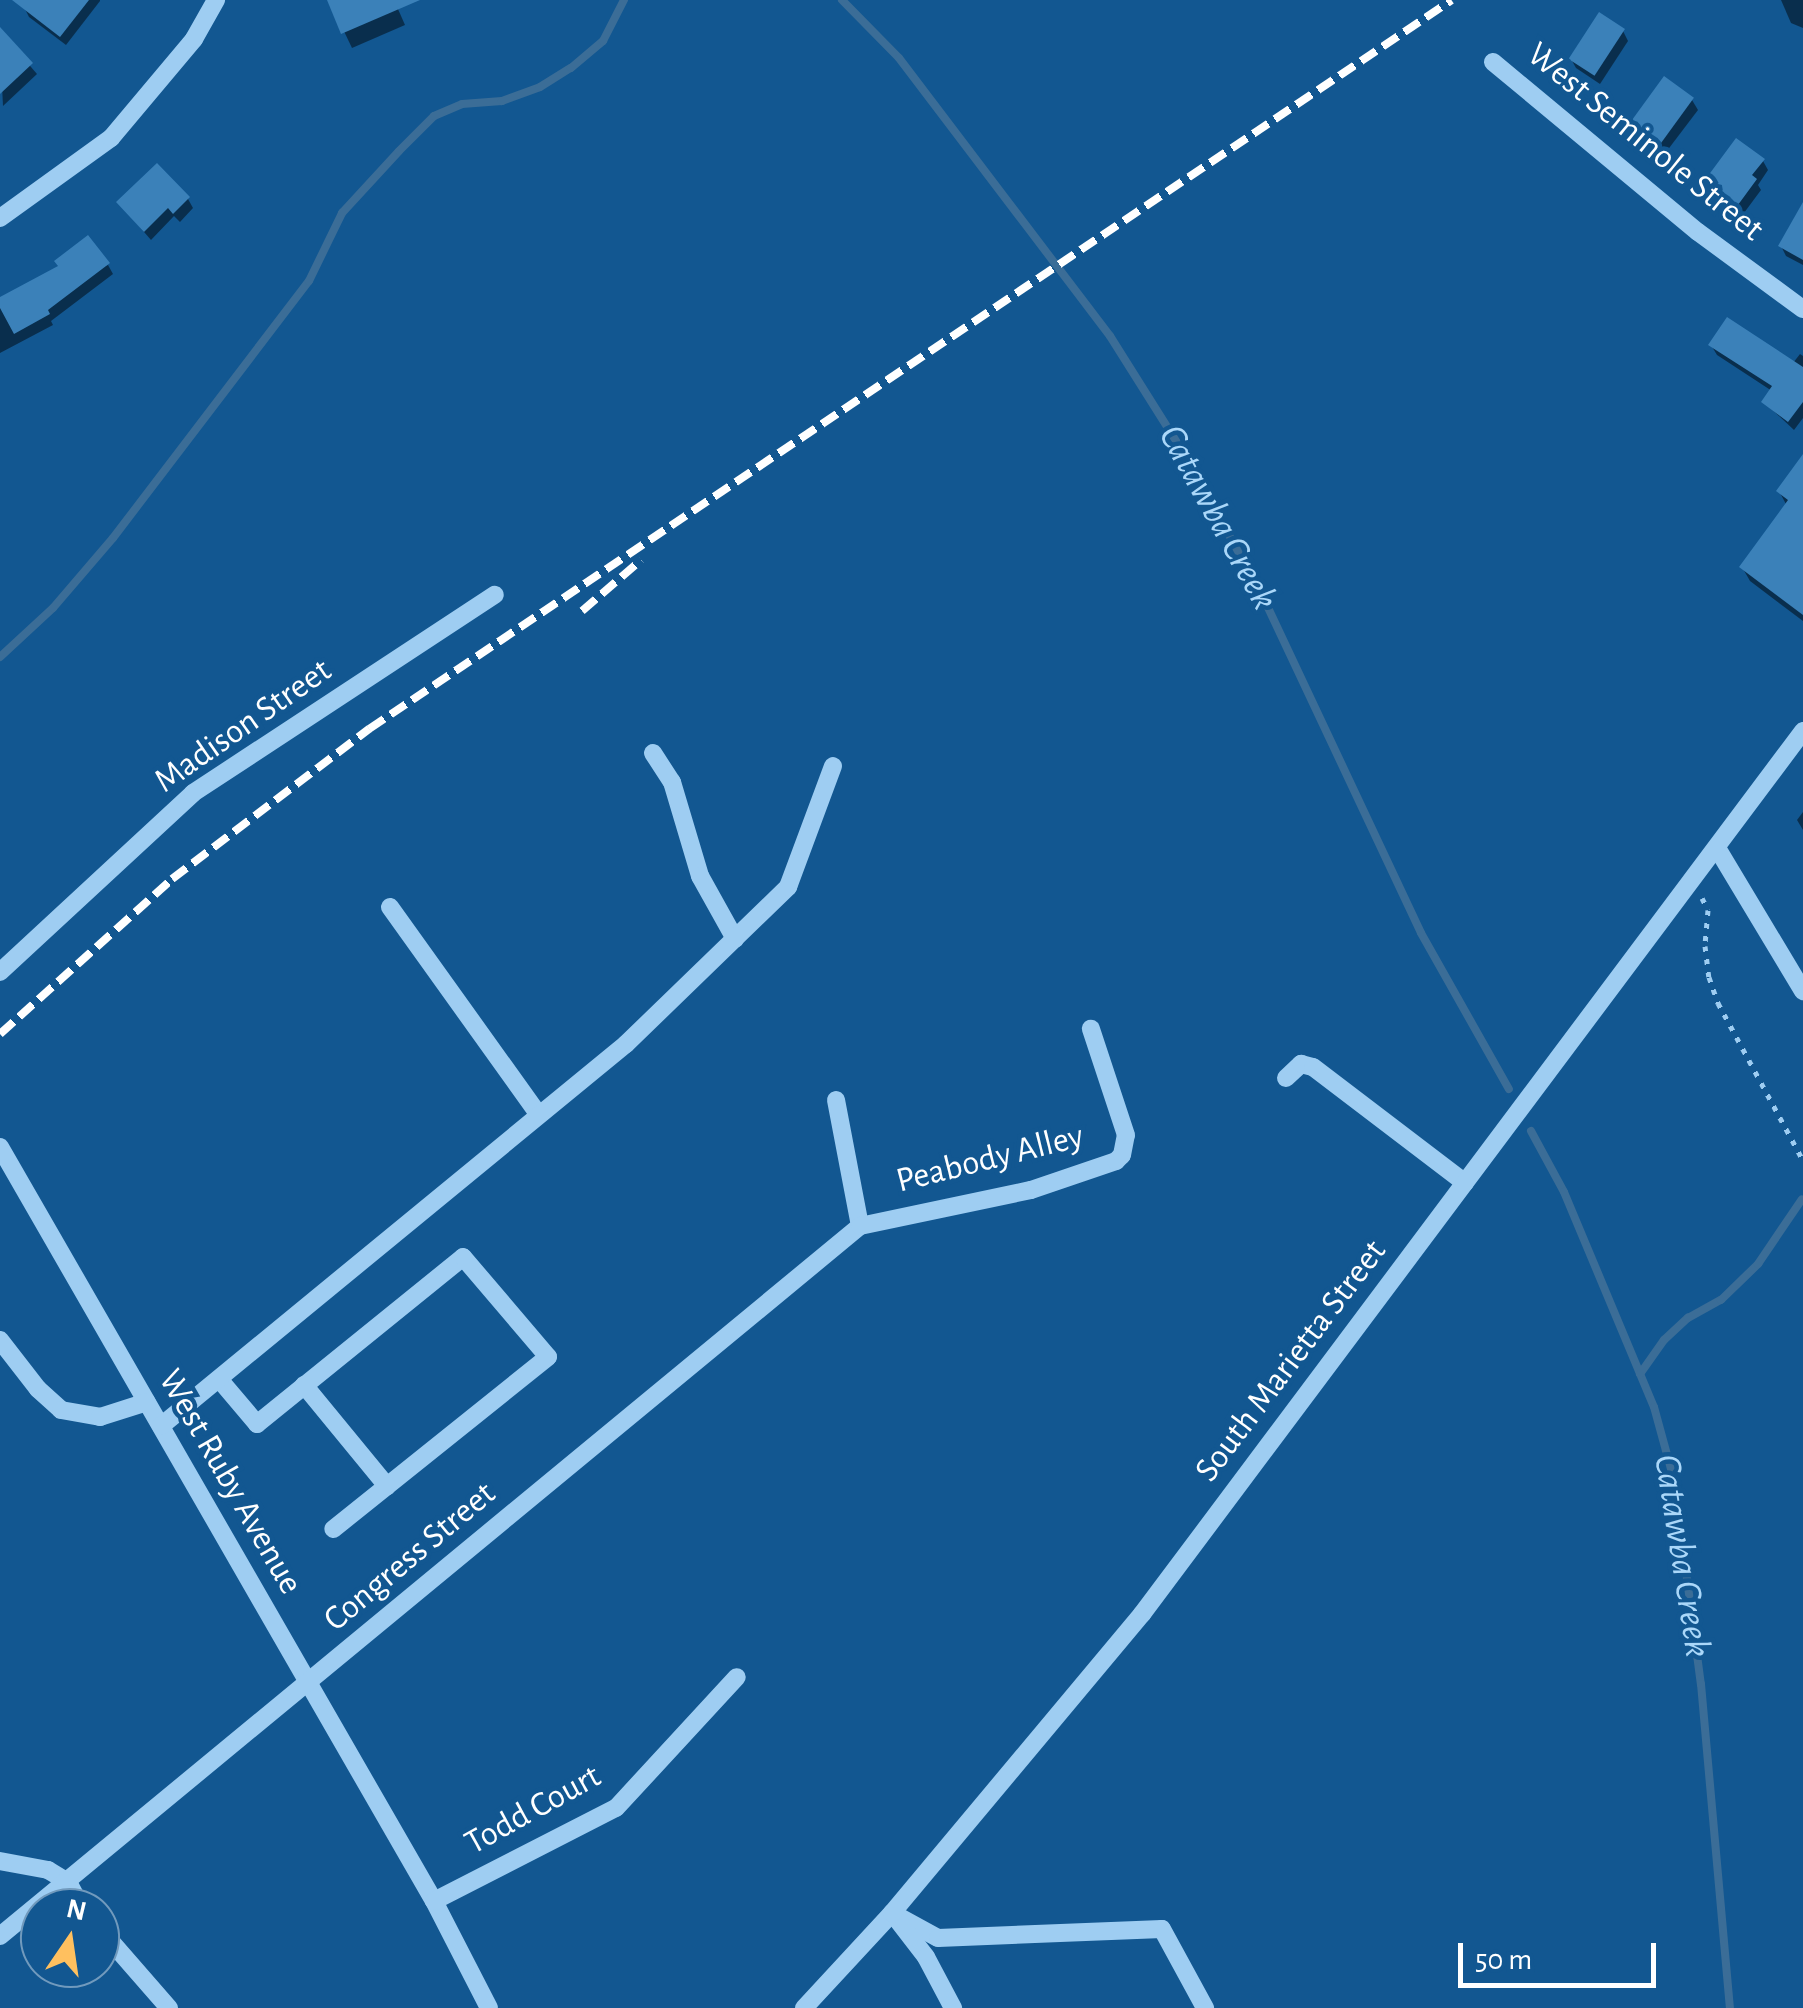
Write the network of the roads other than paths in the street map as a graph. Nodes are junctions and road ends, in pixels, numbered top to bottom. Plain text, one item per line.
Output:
1 (216, 0) edge
2 (1493, 62) dead end
3 (0, 218) edge
4 (1803, 309) edge
5 (495, 595) dead end
6 (1803, 731) edge
7 (653, 753) dead end
8 (833, 766) dead end
9 (1717, 848) junction
10 (390, 907) dead end
11 (735, 938) junction
12 (0, 972) edge
13 (1803, 990) edge
14 (1091, 1030) dead end
15 (1286, 1078) dead end
16 (836, 1100) dead end
17 (538, 1114) junction
18 (3, 1161) edge
19 (1465, 1183) junction
20 (860, 1226) junction
21 (0, 1340) edge
22 (219, 1379) junction
23 (304, 1386) junction
24 (146, 1402) junction
25 (160, 1426) junction
26 (387, 1486) junction
27 (334, 1529) dead end
28 (736, 1677) dead end
29 (308, 1683) junction
30 (0, 1861) edge
31 (68, 1882) junction
32 (71, 1888) edge
33 (434, 1901) junction
34 (892, 1913) junction
35 (0, 1936) edge
36 (120, 1951) edge
37 (169, 2008) edge
38 (488, 2008) edge
39 (804, 2008) edge
40 (953, 2008) edge
41 (1205, 2008) edge

1 - 3 street
2 - 4 street, West Seminole Street
5 - 12 street, Madison Street
6 - 9 street, South Marietta Street
7 - 11 street
8 - 11 street
9 - 13 street
9 - 19 street, South Marietta Street
10 - 17 street
11 - 17 street
14 - 20 street, Peabody Alley
15 - 19 street
16 - 20 street
17 - 22 street
18 - 24 street, West Ruby Avenue
19 - 34 street, South Marietta Street
20 - 29 street, Congress Street
21 - 24 street
22 - 23 street
22 - 25 street
23 - 26 street
23 - 26 street
24 - 25 street, West Ruby Avenue
25 - 29 street, West Ruby Avenue
26 - 27 street
28 - 33 street, Todd Court
29 - 31 street, Congress Street
29 - 33 street, West Ruby Avenue
30 - 31 street
31 - 32 street
31 - 35 street, Congress Street
33 - 38 street, West Ruby Avenue
34 - 39 street, South Marietta Street
34 - 40 street
34 - 41 street
36 - 37 street

